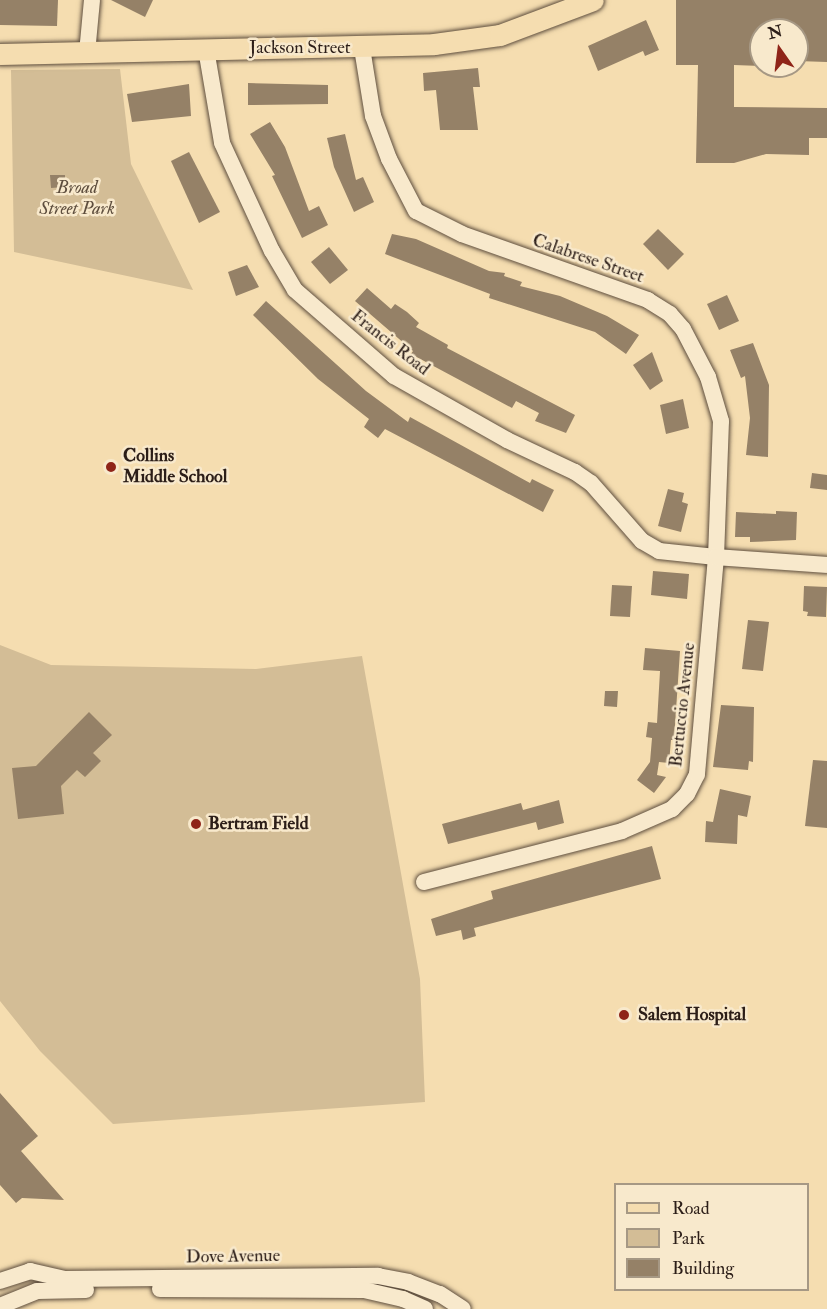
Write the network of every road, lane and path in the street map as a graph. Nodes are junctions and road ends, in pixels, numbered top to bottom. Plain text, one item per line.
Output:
1 (92, 0) edge
2 (593, 0) edge
3 (362, 48) junction
4 (206, 49) junction
5 (87, 53) junction
6 (0, 54) edge
7 (716, 557) junction
8 (827, 566) edge
9 (424, 882) dead end
10 (0, 1281) edge
11 (0, 1306) edge
12 (425, 1309) edge
13 (463, 1309) edge

1 - 5 street
2 - 3 main road, Jackson Street
3 - 4 main road, Jackson Street
3 - 7 street, Calabrese Street
4 - 5 main road, Jackson Street
4 - 7 street, Francis Road
5 - 6 main road, Jackson Street
7 - 8 street
7 - 9 street, Bertuccio Avenue
10 - 13 street, Dove Avenue
11 - 12 street, Dove Avenue

